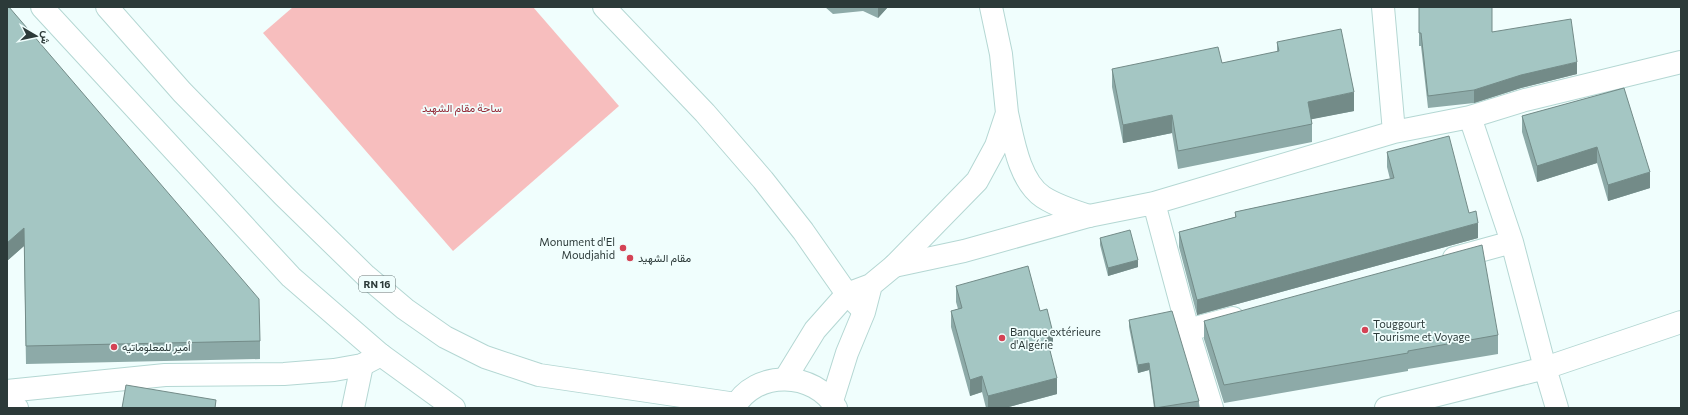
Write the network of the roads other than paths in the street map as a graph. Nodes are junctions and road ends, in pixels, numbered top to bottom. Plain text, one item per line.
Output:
1 (42, 7) edge
2 (107, 7) edge
3 (604, 7) edge
4 (991, 7) edge
5 (1382, 7) edge
6 (1681, 62) edge
7 (1006, 113) junction
8 (1470, 117) junction
9 (1394, 132) junction
10 (1154, 203) junction
11 (1089, 216) junction
12 (1512, 242) junction
13 (1435, 263) edge
14 (894, 266) junction
15 (871, 285) junction
16 (847, 294) junction
17 (864, 312) junction
18 (1250, 314) edge
19 (1681, 322) edge
20 (1188, 330) junction
21 (381, 354) junction
22 (362, 366) junction
23 (1545, 368) junction
24 (786, 379) junction
25 (7, 391) edge
26 (7, 398) edge
27 (834, 404) edge
28 (735, 406) edge
29 (17, 408) edge
30 (353, 408) edge
31 (454, 408) edge
32 (1212, 408) edge
33 (1386, 408) edge
34 (1557, 408) edge

1 - 21 street
2 - 28 street, RN 16
3 - 16 street
4 - 7 street
5 - 9 street
6 - 8 street
7 - 11 street
7 - 14 street
8 - 9 street
8 - 12 street
9 - 10 street
10 - 11 street
10 - 20 street
11 - 14 street
12 - 13 street
12 - 23 street
14 - 15 street
15 - 16 street
15 - 17 street
16 - 17 street
16 - 24 street
17 - 27 street
18 - 20 street
19 - 23 street
20 - 32 street
21 - 22 street
21 - 31 street
22 - 25 street
22 - 30 street
23 - 33 street
23 - 34 street
24 - 27 street
24 - 28 street
26 - 29 street

